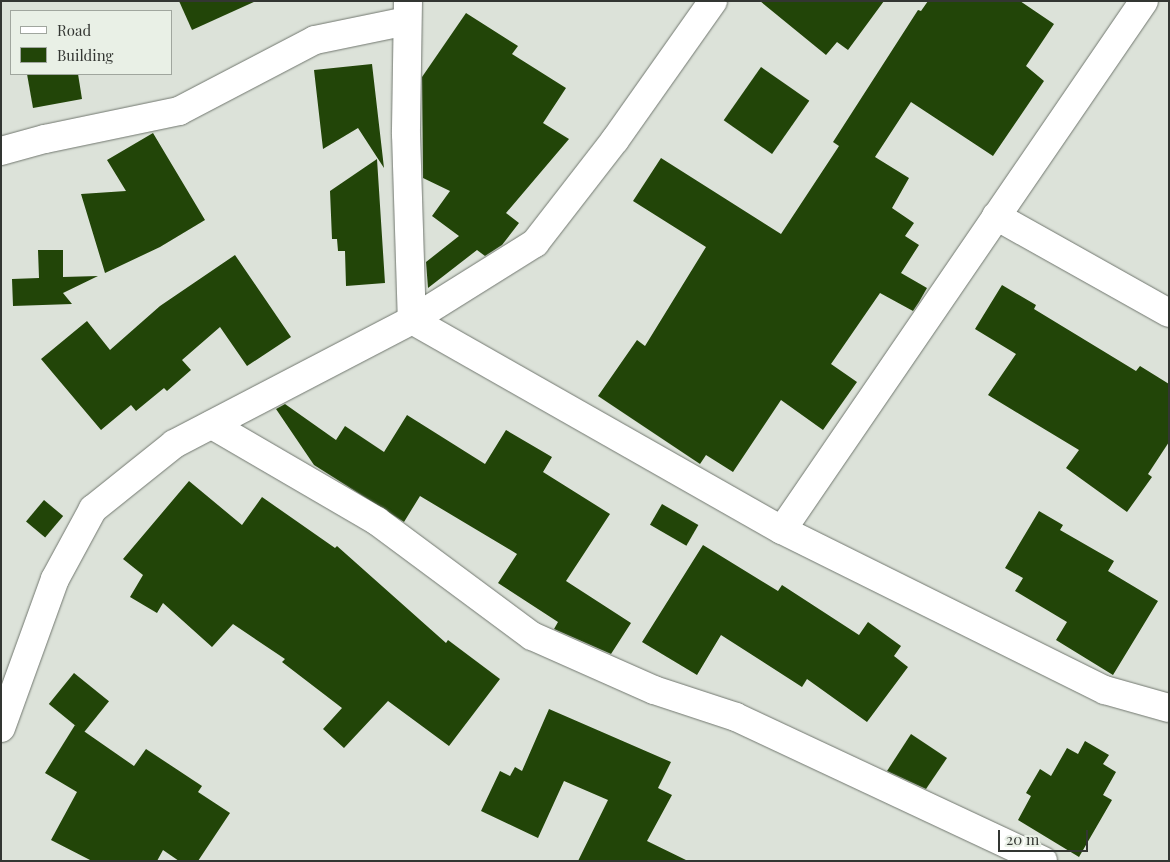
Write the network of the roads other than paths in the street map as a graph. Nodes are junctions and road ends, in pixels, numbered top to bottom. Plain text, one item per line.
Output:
1 (713, 1) edge
2 (1144, 1) edge
3 (407, 11) edge
4 (1, 151) edge
5 (996, 216) junction
6 (1169, 313) edge
7 (412, 320) junction
8 (212, 425) junction
9 (782, 530) junction
10 (1169, 708) edge
11 (1, 728) edge
12 (1043, 861) edge

1 - 7 street
2 - 5 street
3 - 4 street
3 - 7 street
5 - 6 street
5 - 9 street
7 - 8 street
7 - 9 street
8 - 11 street
8 - 12 street
9 - 10 street

